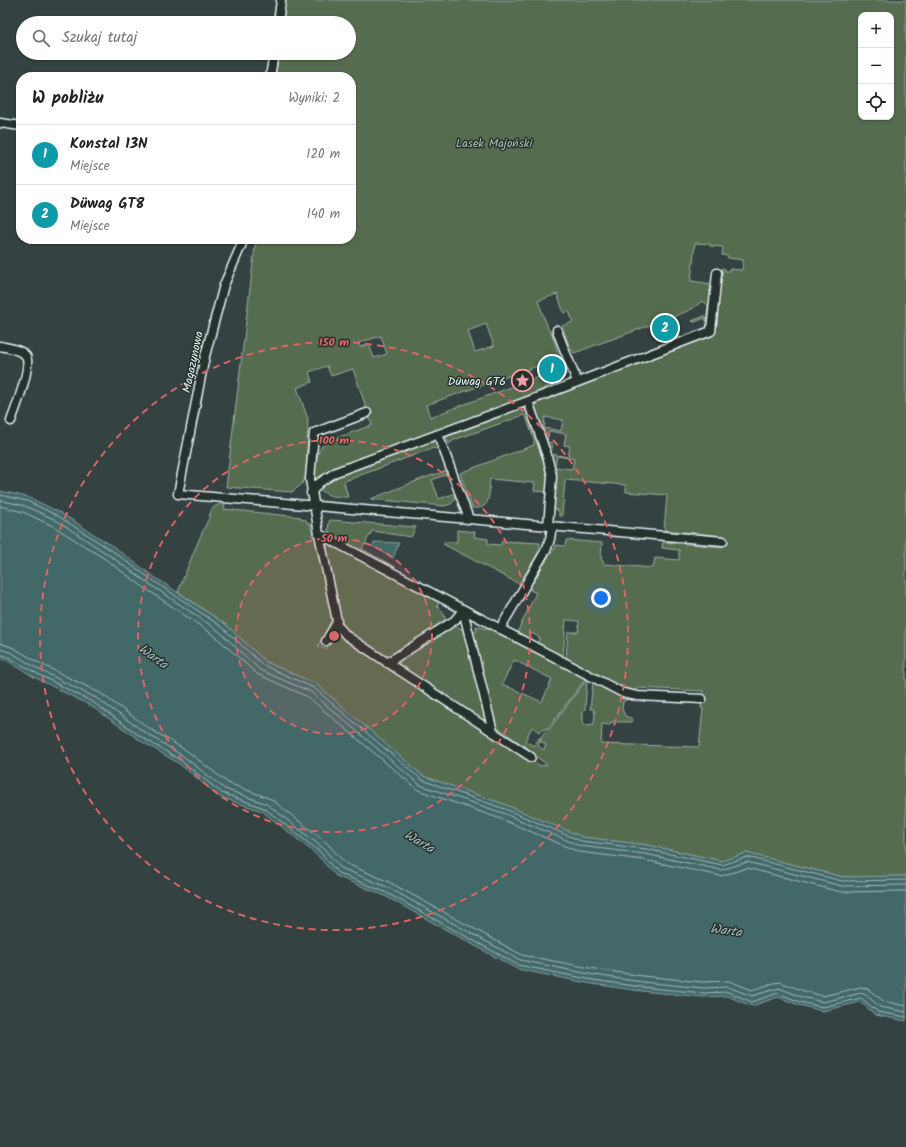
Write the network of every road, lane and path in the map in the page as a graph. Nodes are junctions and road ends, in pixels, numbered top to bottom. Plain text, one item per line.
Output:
1 (281, 0) edge
2 (279, 16) edge
3 (273, 60) edge
4 (271, 72) edge
5 (0, 123) edge
6 (16, 125) edge
7 (242, 244) edge
8 (717, 273) dead end
9 (557, 330) dead end
10 (0, 346) edge
11 (577, 382) junction
12 (528, 401) junction
13 (367, 413) dead end
14 (11, 421) dead end
15 (438, 434) junction
16 (311, 493) junction
17 (314, 506) junction
18 (469, 519) junction
19 (550, 526) junction
20 (319, 534) junction
21 (723, 541) dead end
22 (463, 610) junction
23 (336, 624) junction
24 (500, 630) junction
25 (326, 641) dead end
26 (387, 663) junction
27 (702, 699) dead end
28 (493, 732) junction
29 (531, 757) dead end

1 - 2 lane
3 - 4 lane
5 - 6 lane
7 - 17 lane, Magazynowa
8 - 11 lane
9 - 11 lane
10 - 14 lane
11 - 12 lane
12 - 15 lane
12 - 19 lane
13 - 16 lane
15 - 16 lane
15 - 18 lane
16 - 17 lane
17 - 18 lane
17 - 20 lane
18 - 19 lane
19 - 21 lane
19 - 24 lane
20 - 22 lane
20 - 23 lane
22 - 24 lane
22 - 26 lane
22 - 28 lane
23 - 25 lane
23 - 26 lane
24 - 27 lane
26 - 28 lane
28 - 29 lane

